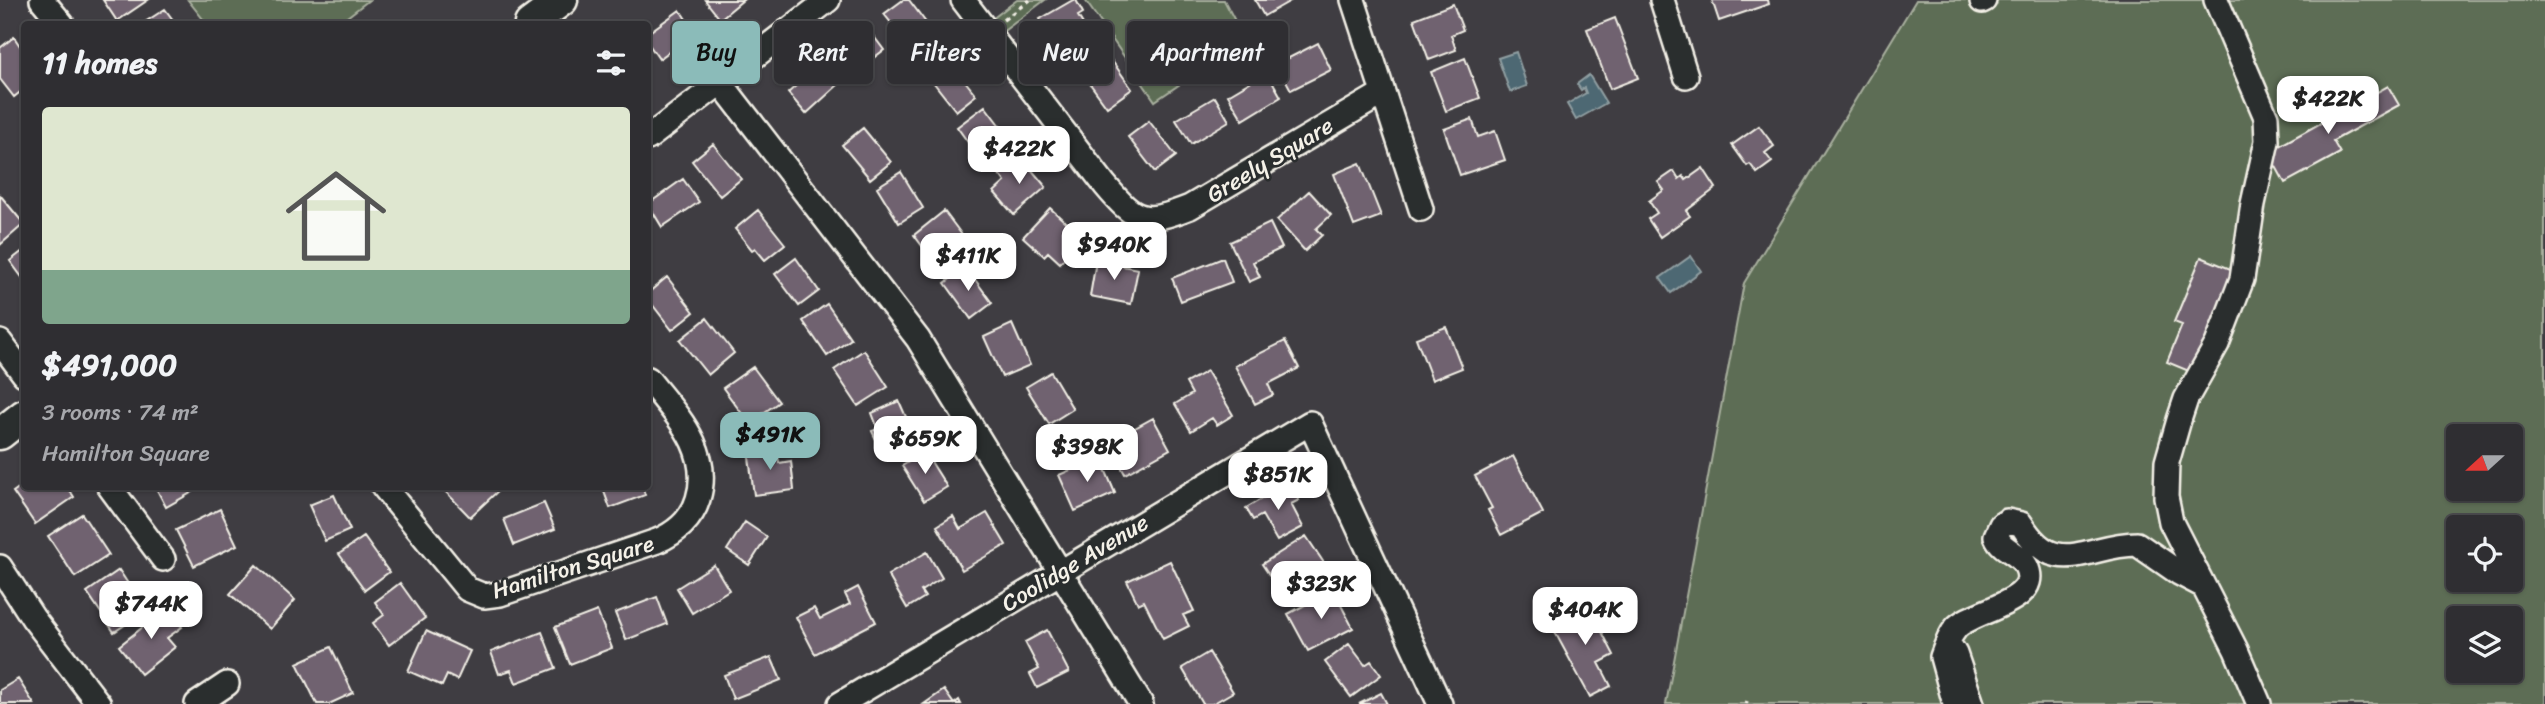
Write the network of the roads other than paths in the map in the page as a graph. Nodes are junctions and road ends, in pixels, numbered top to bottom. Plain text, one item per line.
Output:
1 (43, 0) edge
2 (562, 0) edge
3 (828, 0) edge
4 (963, 0) edge
5 (1353, 0) edge
6 (1662, 0) edge
7 (2216, 0) edge
8 (60, 21) edge
9 (534, 21) edge
10 (760, 52) edge
11 (1686, 76) dead end
12 (717, 84) edge
13 (722, 84) edge
14 (1383, 93) junction
15 (651, 136) edge
16 (1421, 209) dead end
17 (0, 342) edge
18 (21, 370) edge
19 (651, 383) edge
20 (21, 417) edge
21 (0, 434) edge
22 (112, 490) edge
23 (386, 490) edge
24 (163, 559) dead end
25 (0, 567) edge
26 (1061, 571) junction
27 (2202, 585) junction
28 (1948, 642) junction
29 (227, 684) dead end
30 (855, 700) edge
31 (99, 704) edge
32 (197, 704) edge
33 (1141, 704) edge
34 (1440, 704) edge
35 (1955, 704) edge
36 (1972, 704) edge
37 (2259, 704) edge

1 - 8 street
2 - 9 main road
3 - 10 street
4 - 14 street, Greely Square
5 - 14 street
6 - 11 street
7 - 27 street
12 - 15 street
13 - 26 street
14 - 16 street
17 - 18 street
19 - 23 street, Hamilton Square
20 - 21 main road
22 - 24 street
25 - 31 street
26 - 30 street, Coolidge Avenue
26 - 33 street
26 - 34 street, Coolidge Avenue
27 - 28 street
27 - 37 street
28 - 35 street
28 - 36 street
29 - 32 street

